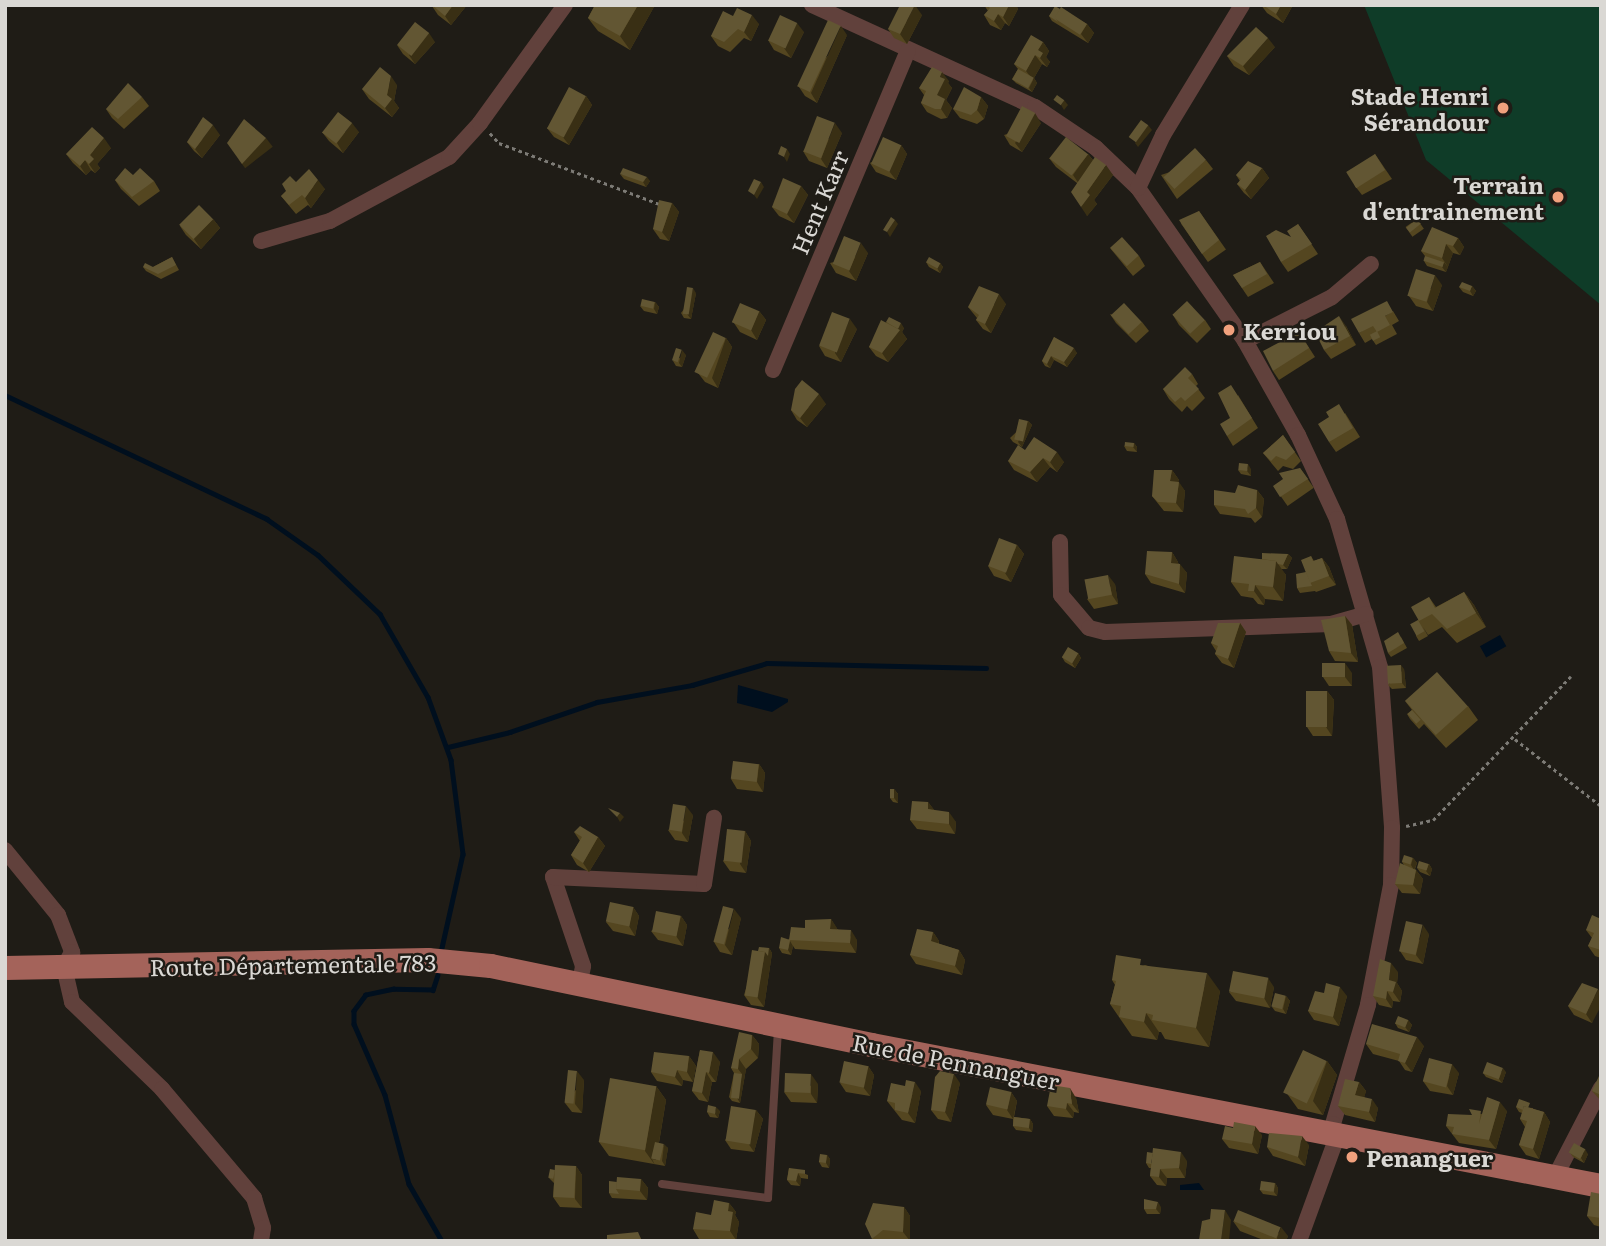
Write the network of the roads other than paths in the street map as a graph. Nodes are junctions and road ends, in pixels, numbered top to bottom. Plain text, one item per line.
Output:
1 (565, 5) edge
2 (812, 5) edge
3 (1242, 5) edge
4 (908, 51) junction
5 (1138, 188) junction
6 (261, 241) dead end
7 (1371, 264) dead end
8 (1245, 341) junction
9 (774, 370) dead end
10 (1060, 542) dead end
11 (1366, 614) junction
12 (714, 818) dead end
13 (5, 850) edge
14 (64, 967) junction
15 (5, 968) edge
16 (580, 982) junction
17 (778, 1025) junction
18 (1601, 1088) edge
19 (1334, 1133) junction
20 (1555, 1177) junction
21 (662, 1184) dead end
22 (1601, 1186) edge
23 (261, 1241) edge
24 (1299, 1241) edge

1 - 6 street
2 - 4 street
3 - 5 street
4 - 5 street
4 - 9 street, Hent Karr
5 - 8 street
7 - 8 street
8 - 11 street
10 - 11 street
11 - 19 street
12 - 16 street
13 - 14 street
14 - 15 main road, Route Départementale 783
14 - 16 main road, Route Départementale 783
14 - 23 street
16 - 17 main road, Rue de Pennanguer
17 - 19 main road, Rue de Pennanguer
17 - 21 lane
18 - 20 street
19 - 20 main road, Rue de Pennanguer
19 - 24 street
20 - 22 main road, Rue de Pennanguer

